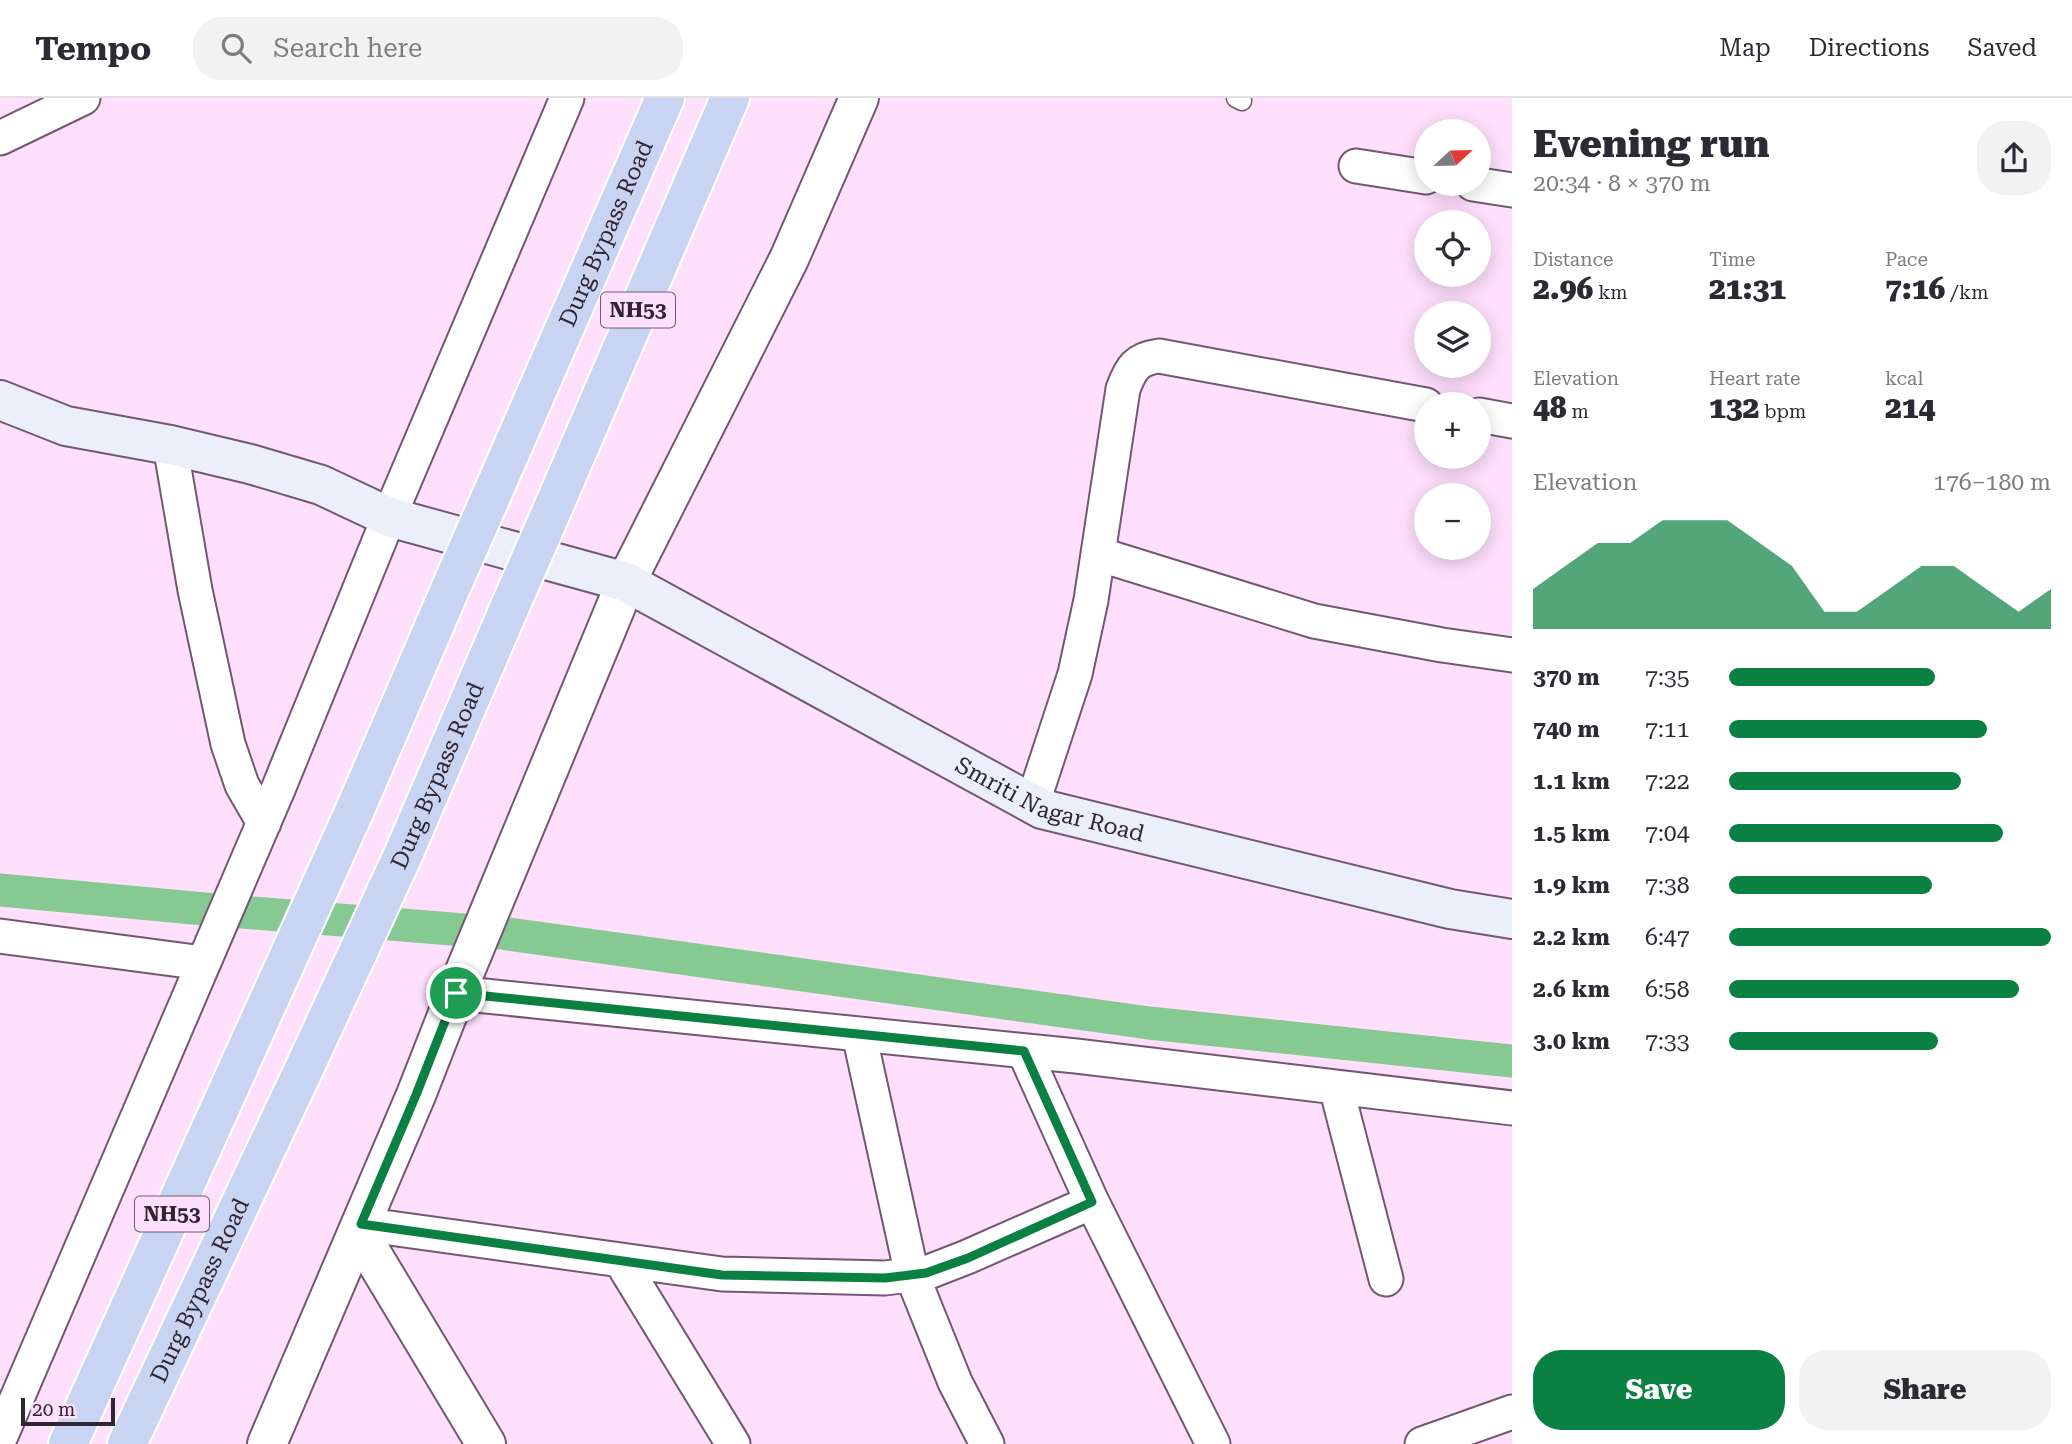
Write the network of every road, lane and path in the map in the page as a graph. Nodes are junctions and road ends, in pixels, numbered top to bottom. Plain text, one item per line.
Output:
1 (83, 98) edge
2 (567, 98) edge
3 (665, 98) edge
4 (730, 98) edge
5 (859, 98) edge
6 (0, 138) edge
7 (1356, 166) dead end
8 (1414, 175) edge
9 (1491, 187) edge
10 (1512, 190) edge
11 (0, 400) edge
12 (1414, 403) edge
13 (18, 416) edge
14 (1491, 417) edge
15 (1512, 421) edge
16 (170, 445) junction
17 (389, 517) junction
18 (1098, 554) junction
19 (626, 582) junction
20 (1512, 655) edge
21 (1032, 804) junction
22 (264, 823) junction
23 (1512, 919) edge
24 (0, 936) edge
25 (203, 963) junction
26 (456, 993) junction
27 (859, 1034) junction
28 (1024, 1051) junction
29 (1336, 1087) junction
30 (1512, 1108) edge
31 (1092, 1202) junction
32 (360, 1228) junction
33 (621, 1261) junction
34 (912, 1275) junction
35 (1386, 1279) dead end
36 (1512, 1412) edge
37 (0, 1437) edge
38 (68, 1444) edge
39 (127, 1444) edge
40 (267, 1444) edge
41 (485, 1444) edge
42 (733, 1444) edge
43 (987, 1444) edge
44 (1213, 1444) edge
45 (1422, 1444) edge

1 - 6 street
2 - 17 street
3 - 38 highway, Durg Bypass Road / NH53, bridge
4 - 39 highway, Durg Bypass Road / NH53, bridge
5 - 19 street
7 - 8 street
9 - 10 street
11 - 13 main road, Smriti Nagar Road
12 - 18 street
13 - 16 main road, Smriti Nagar Road
14 - 15 street
16 - 17 main road, Smriti Nagar Road
16 - 22 street
17 - 19 main road, Smriti Nagar Road
17 - 22 street
18 - 20 street
18 - 21 street
19 - 21 main road, Smriti Nagar Road
19 - 26 street
21 - 23 main road, Smriti Nagar Road
22 - 25 street
24 - 25 street
25 - 37 street
26 - 27 street
26 - 32 street
27 - 28 street
27 - 34 street
28 - 29 street
28 - 31 street
29 - 30 street
29 - 35 street
31 - 34 street
31 - 44 street
32 - 33 street
32 - 40 street
32 - 41 street
33 - 34 street
33 - 42 street
34 - 43 street
36 - 45 street

